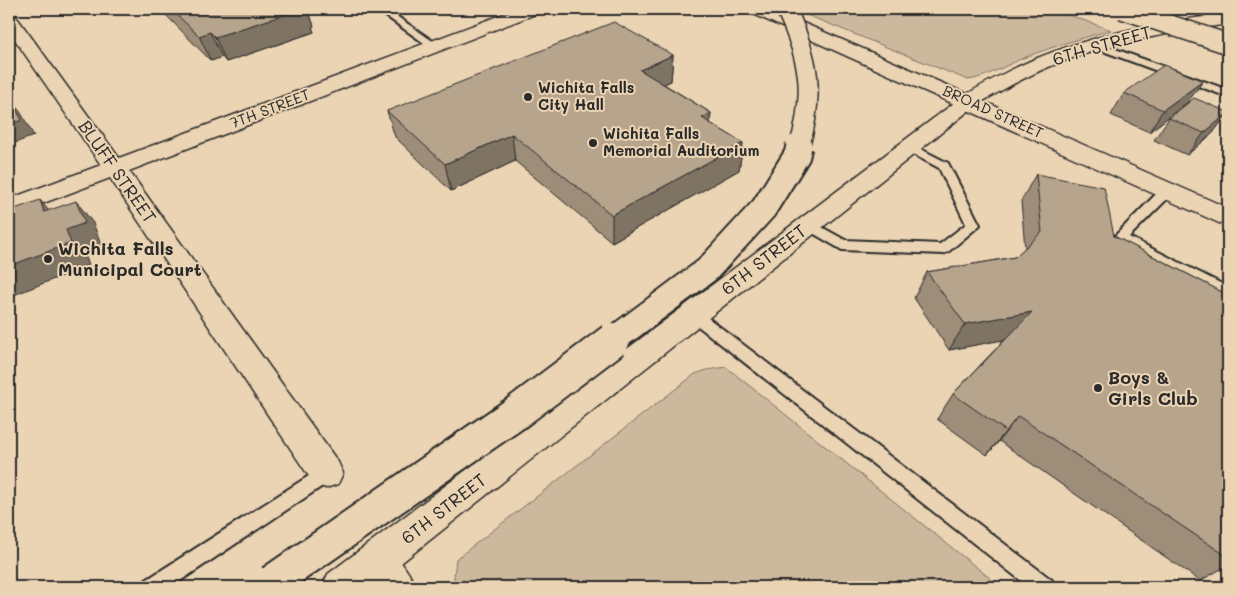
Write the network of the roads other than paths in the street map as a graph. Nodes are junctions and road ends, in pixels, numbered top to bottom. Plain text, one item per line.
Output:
1 (380, 9) edge
2 (532, 9) edge
3 (757, 9) edge
4 (786, 9) edge
5 (1122, 9) edge
6 (1198, 9) edge
7 (1228, 18) edge
8 (9, 19) edge
9 (1228, 44) edge
10 (1096, 45) junction
11 (435, 46) junction
12 (1228, 94) edge
13 (969, 101) junction
14 (909, 147) junction
15 (115, 168) junction
16 (1168, 190) junction
17 (9, 208) edge
18 (1228, 217) edge
19 (809, 225) junction
20 (1228, 293) edge
21 (694, 314) junction
22 (326, 473) joint
23 (387, 574) edge
24 (268, 585) edge
25 (153, 587) edge
26 (341, 587) edge
27 (1045, 587) edge

1 - 11 lane
2 - 11 main road, 7TH STREET
3 - 13 main road, BROAD STREET
4 - 24 main road, bridge
5 - 9 main road, bridge
6 - 7 main road
7 - 10 main road, 6TH STREET
8 - 15 main road, BLUFF STREET
10 - 12 lane
10 - 13 main road, 6TH STREET
11 - 15 main road, 7TH STREET
13 - 14 main road, 6TH STREET
13 - 16 main road, BROAD STREET
14 - 19 main road, 6TH STREET
14 - 19 lane
15 - 17 main road, 7TH STREET
15 - 22 main road, BLUFF STREET
16 - 18 main road, BROAD STREET
16 - 20 lane
19 - 21 main road, 6TH STREET
21 - 23 main road, 6TH STREET
21 - 27 lane
22 - 25 lane
23 - 26 main road, 6TH STREET

